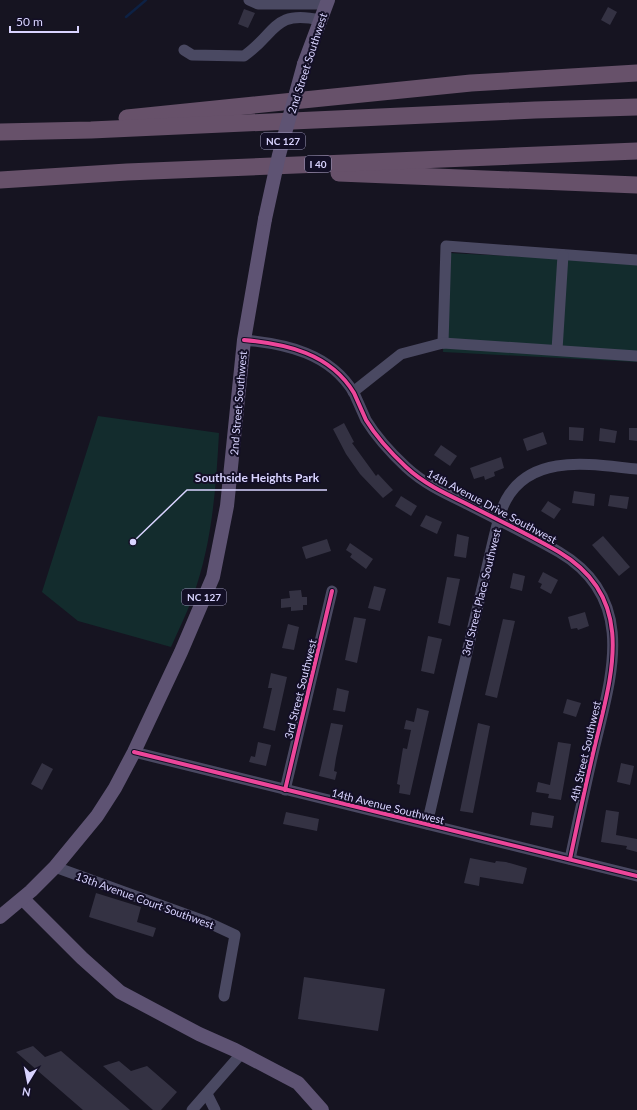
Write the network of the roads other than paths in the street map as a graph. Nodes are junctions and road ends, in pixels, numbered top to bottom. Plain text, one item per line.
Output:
1 (249, 0) edge
2 (327, 2) edge
3 (320, 20) junction
4 (184, 50) dead end
5 (633, 73) edge
6 (637, 107) edge
7 (50, 130) junction
8 (0, 132) edge
9 (637, 151) edge
10 (245, 169) junction
11 (0, 180) edge
12 (637, 185) edge
13 (563, 255) junction
14 (637, 260) edge
15 (244, 340) junction
16 (444, 343) junction
17 (557, 350) junction
18 (637, 356) edge
19 (353, 392) junction
20 (637, 469) edge
21 (499, 520) junction
22 (332, 591) dead end
23 (614, 646) joint
24 (134, 752) junction
25 (285, 790) junction
26 (427, 824) junction
27 (570, 859) junction
28 (55, 867) junction
29 (637, 876) edge
30 (23, 899) junction
31 (0, 917) edge
32 (224, 996) dead end
33 (238, 1052) junction
34 (207, 1094) junction
35 (192, 1110) edge
36 (215, 1110) edge
37 (322, 1110) edge

1 - 2 street
2 - 3 main road, 2nd Street Southwest / NC 127
3 - 4 street
3 - 15 main road, 2nd Street Southwest / NC 127, bridge
5 - 7 highway
6 - 7 highway
7 - 8 highway
9 - 10 highway, I 40
10 - 11 highway, I 40
10 - 12 highway
13 - 14 street
13 - 16 street
13 - 17 street
15 - 19 street, 14th Avenue Drive Southwest
15 - 24 main road, 2nd Street Southwest / NC 127
16 - 17 street
16 - 19 street
17 - 18 street
19 - 21 street, 14th Avenue Drive Southwest
20 - 21 street, 3rd Street Place Southwest
21 - 23 street, 14th Avenue Drive Southwest
21 - 26 street, 3rd Street Place Southwest
22 - 25 street, 3rd Street Southwest
23 - 27 street, 4th Street Southwest
24 - 25 street, 14th Avenue Southwest
24 - 28 main road, 2nd Street Southwest / NC 127
25 - 26 street, 14th Avenue Southwest
26 - 27 street, 14th Avenue Southwest
27 - 29 street, 14th Avenue Southwest
28 - 30 main road, 2nd Street Southwest / NC 127
28 - 32 street, 13th Avenue Court Southwest
30 - 31 main road, 2nd Street Southwest / NC 127
30 - 33 main road
33 - 34 street
33 - 37 main road
34 - 35 street
34 - 36 street

